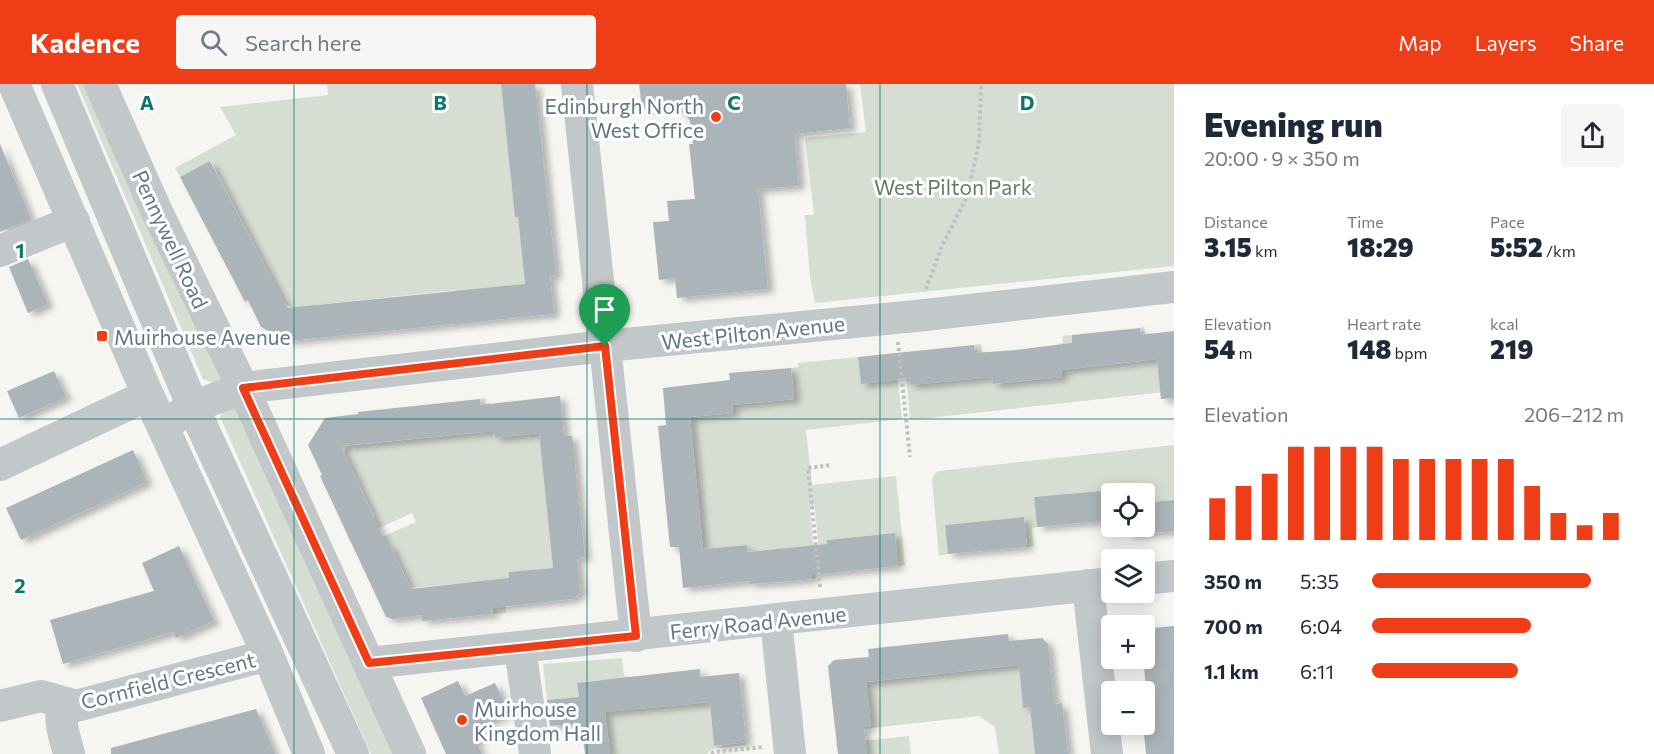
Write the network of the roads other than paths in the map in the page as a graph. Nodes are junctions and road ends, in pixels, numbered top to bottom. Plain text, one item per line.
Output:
1 (14, 84) edge
2 (57, 84) edge
3 (100, 84) edge
4 (577, 84) edge
5 (74, 221) junction
6 (0, 251) edge
7 (1174, 287) edge
8 (605, 346) junction
9 (243, 388) junction
10 (148, 395) junction
11 (193, 407) junction
12 (162, 426) junction
13 (0, 465) edge
14 (1174, 576) edge
15 (1155, 578) edge
16 (1100, 584) edge
17 (776, 620) junction
18 (636, 636) junction
19 (520, 648) junction
20 (268, 655) junction
21 (369, 663) junction
22 (63, 704) junction
23 (0, 706) edge
24 (790, 749) edge
25 (69, 754) edge
26 (309, 754) edge
27 (353, 754) edge
28 (410, 754) edge
29 (535, 754) edge
30 (1107, 754) edge

1 - 5 street
2 - 11 street, Pennywell Road
3 - 9 street, Pennywell Road
4 - 8 street
5 - 6 street
5 - 10 street
7 - 8 street, West Pilton Avenue
8 - 9 street, West Pilton Avenue
8 - 18 street
9 - 11 street, West Pilton Avenue
9 - 21 street, Pennywell Road
10 - 12 street
10 - 13 street
11 - 12 street
11 - 27 street, Pennywell Road
12 - 20 street
14 - 15 street
16 - 17 street, Ferry Road Avenue
16 - 30 street
17 - 18 street, Ferry Road Avenue
17 - 24 street
18 - 19 street, Ferry Road Avenue
19 - 21 street, Ferry Road Avenue
19 - 29 street
20 - 22 street, Cornfield Crescent
20 - 26 street
21 - 28 street, Pennywell Road
22 - 23 street, Cornfield Crescent
22 - 25 street

